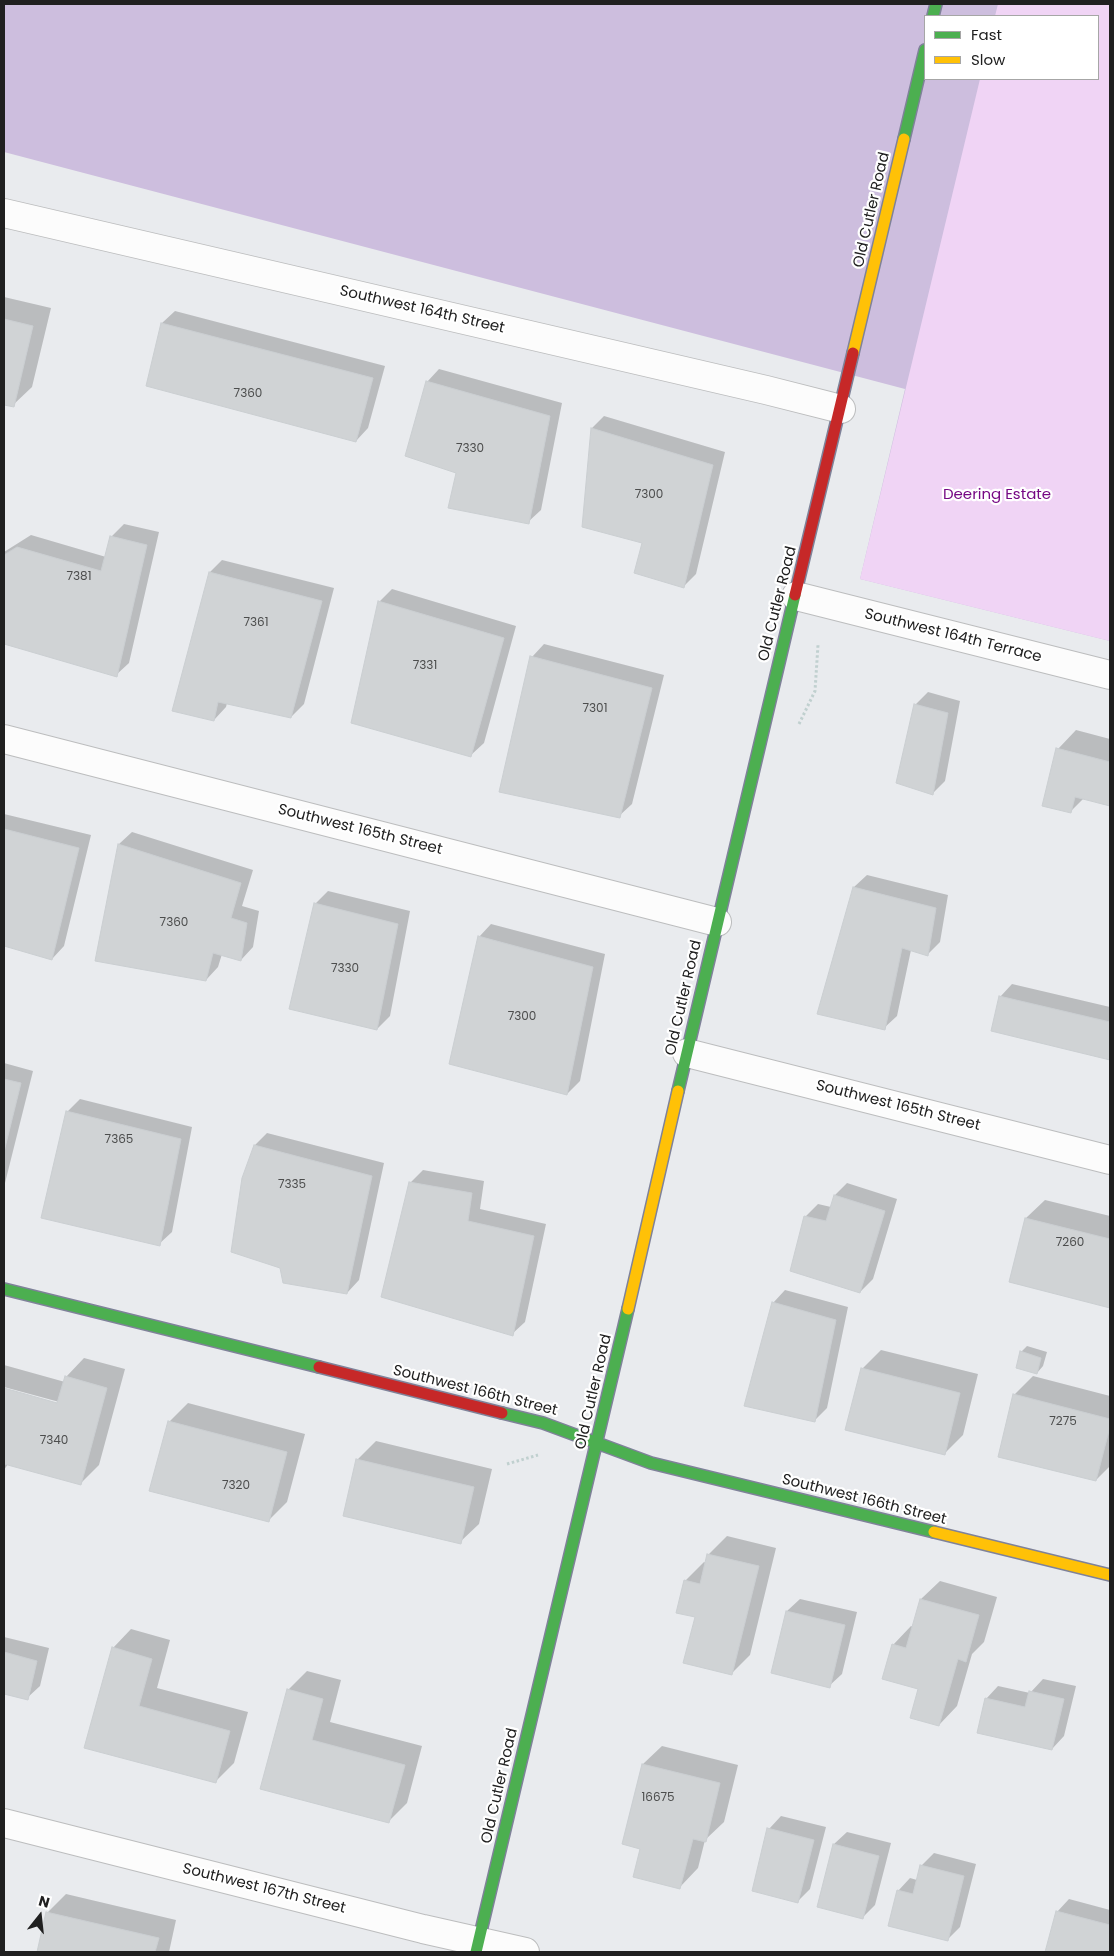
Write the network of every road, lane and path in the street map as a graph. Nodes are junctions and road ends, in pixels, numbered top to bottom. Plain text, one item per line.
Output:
1 (924, 54) edge
2 (4, 212) edge
3 (841, 409) junction
4 (796, 596) junction
5 (1110, 675) edge
6 (4, 739) edge
7 (717, 922) junction
8 (686, 1053) junction
9 (1110, 1160) edge
10 (4, 1289) edge
11 (598, 1442) junction
12 (542, 1454) dead end
13 (507, 1464) dead end
14 (1110, 1575) edge
15 (4, 1823) edge
16 (477, 1947) edge
17 (525, 1952) edge

1 - 3 main road, Old Cutler Road
2 - 3 street, Southwest 164th Street
3 - 4 main road, Old Cutler Road
4 - 5 street, Southwest 164th Terrace
4 - 7 main road, Old Cutler Road
6 - 7 street, Southwest 165th Street
7 - 8 main road, Old Cutler Road
8 - 9 street, Southwest 165th Street
8 - 11 main road, Old Cutler Road
10 - 11 main road, Southwest 166th Street
11 - 14 main road, Southwest 166th Street
11 - 16 main road, Old Cutler Road
12 - 13 path
15 - 16 street, Southwest 167th Street
16 - 17 street, Southwest 167th Street

